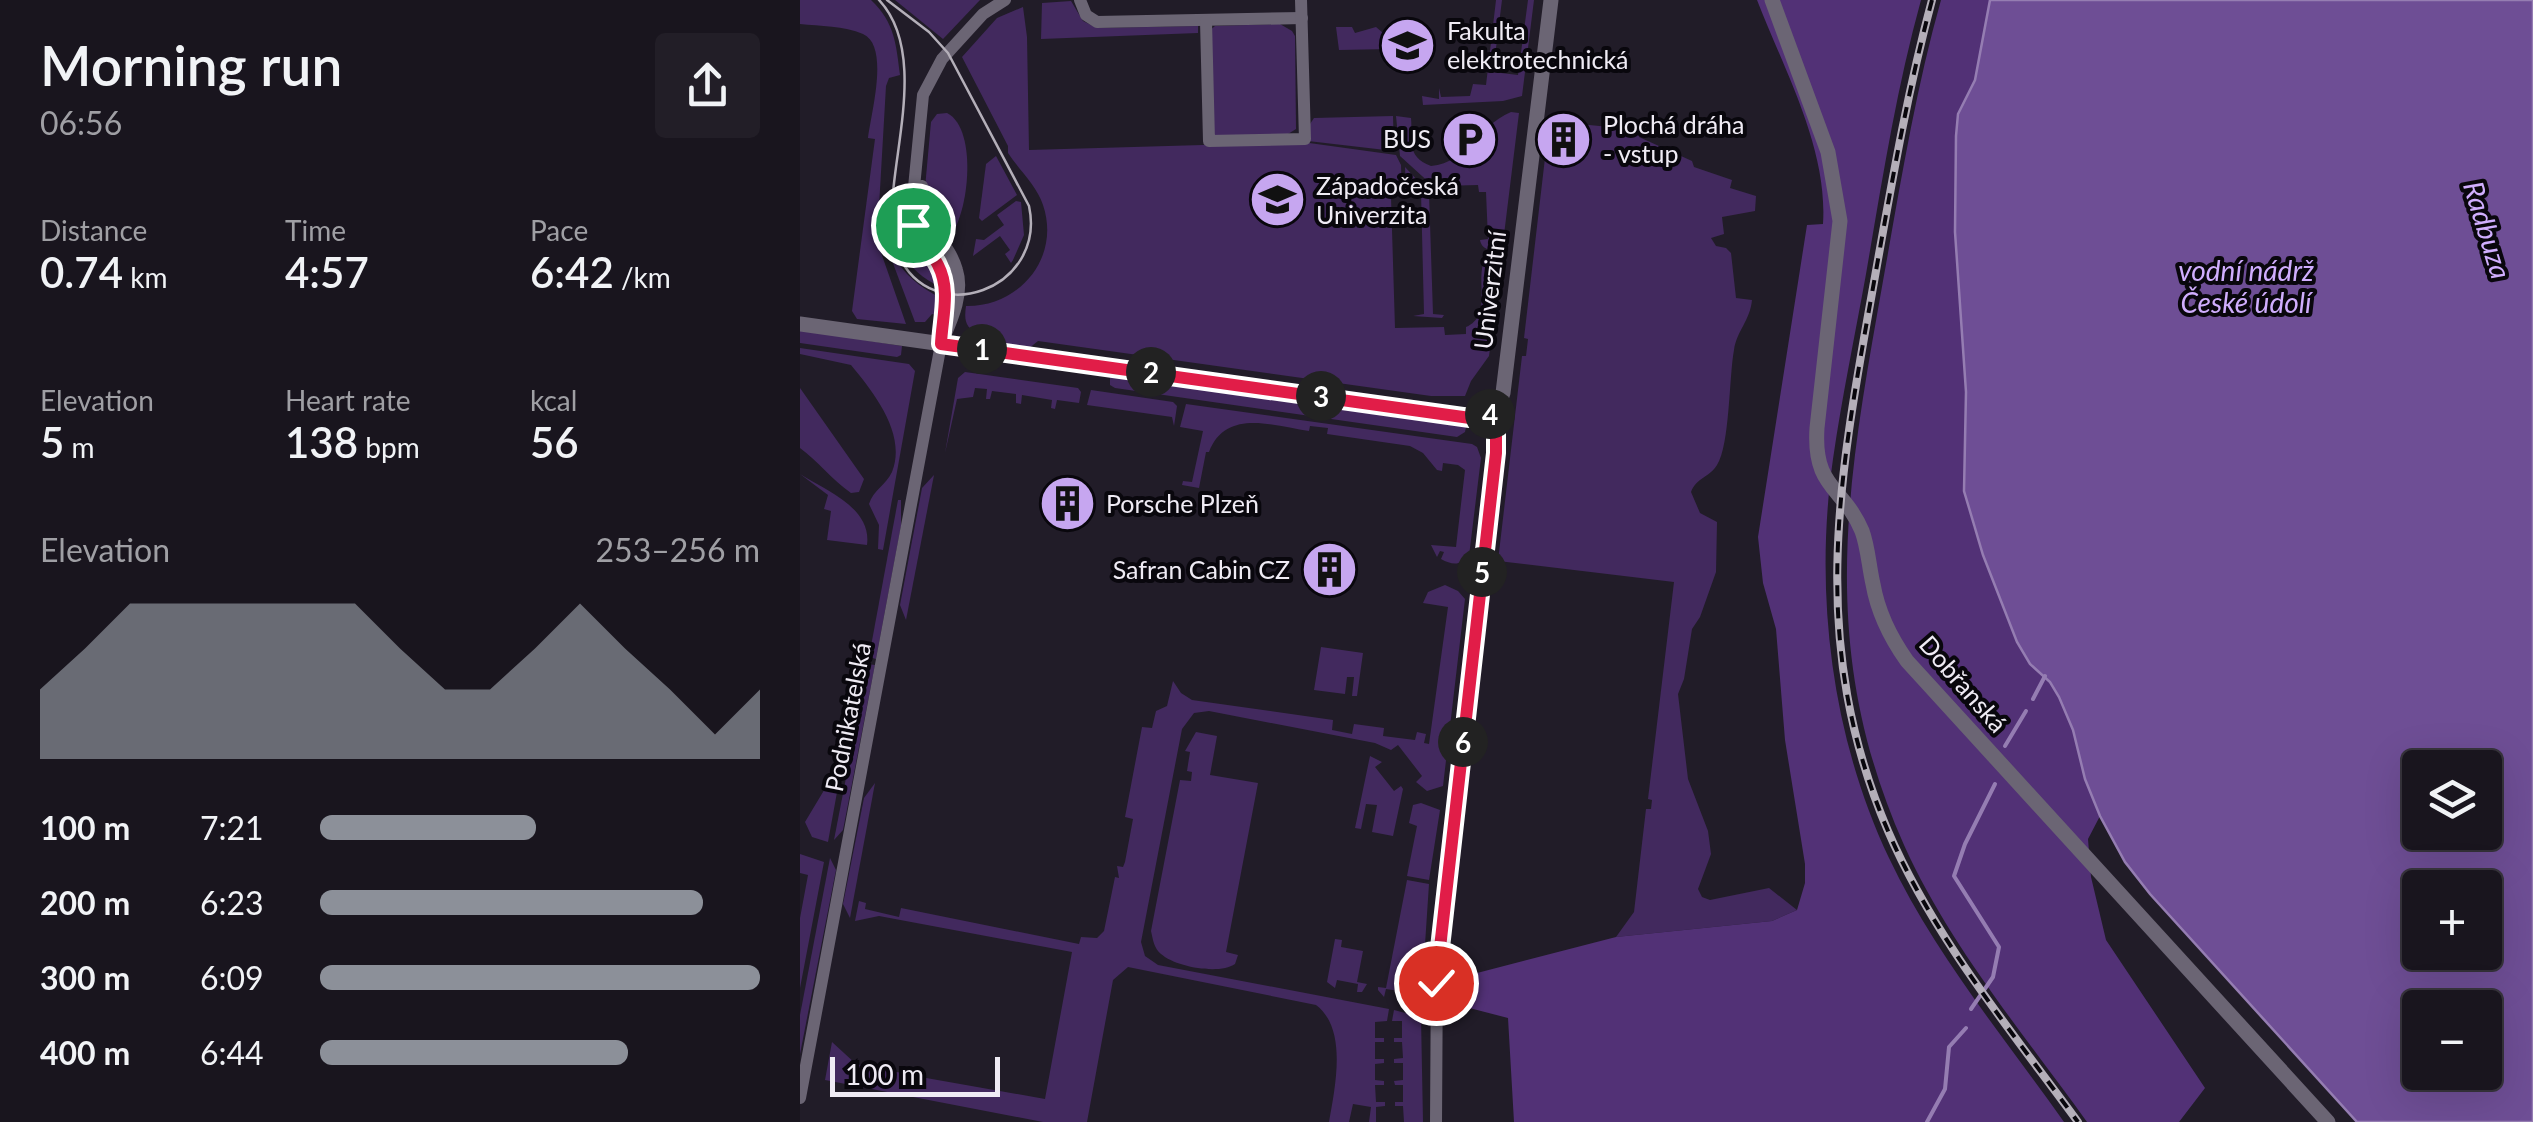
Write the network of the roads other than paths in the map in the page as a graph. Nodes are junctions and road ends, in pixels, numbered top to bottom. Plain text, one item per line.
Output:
1 (1005, 0) edge
2 (1080, 0) edge
3 (1302, 0) edge
4 (1551, 0) edge
5 (1772, 0) edge
6 (1302, 18) junction
7 (1206, 21) junction
8 (800, 324) edge
9 (941, 344) junction
10 (1496, 410) junction
11 (800, 1098) edge
12 (1436, 1122) edge
13 (2328, 1122) edge

1 - 9 street, Podnikatelská
2 - 7 street
3 - 6 street
4 - 10 street, Univerzitní
5 - 13 street, Dobřanská
6 - 7 street
6 - 7 street
8 - 9 street
9 - 10 street
9 - 11 street, Podnikatelská
10 - 12 street, Univerzitní

